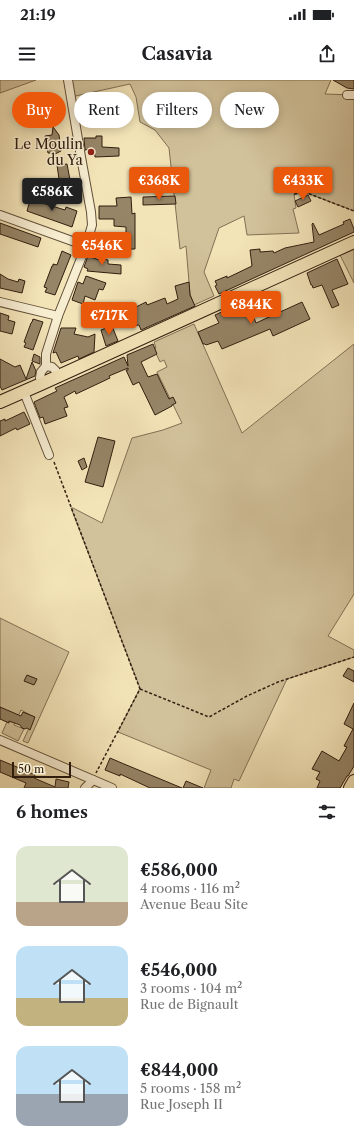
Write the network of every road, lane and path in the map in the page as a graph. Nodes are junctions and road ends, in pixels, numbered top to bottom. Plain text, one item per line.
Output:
1 (68, 80) edge
2 (294, 194) dead end
3 (354, 211) edge
4 (0, 215) edge
5 (354, 242) edge
6 (86, 246) junction
7 (0, 302) edge
8 (58, 316) junction
9 (46, 366) junction
10 (57, 377) junction
11 (42, 384) junction
12 (24, 392) junction
13 (0, 402) edge
14 (50, 456) joint
15 (354, 657) edge
16 (140, 688) junction
17 (0, 740) edge
18 (93, 780) junction
19 (354, 781) edge
20 (85, 788) edge
21 (112, 788) edge
22 (350, 788) edge

1 - 6 street
2 - 3 path
4 - 6 street
5 - 10 main road
6 - 8 street
7 - 8 street
8 - 9 street
9 - 10 street
9 - 11 street
10 - 11 main road
11 - 12 main road
12 - 13 main road
12 - 14 street
14 - 16 path
15 - 16 path
16 - 18 path
17 - 18 street
18 - 20 street
18 - 21 street
19 - 22 main road

